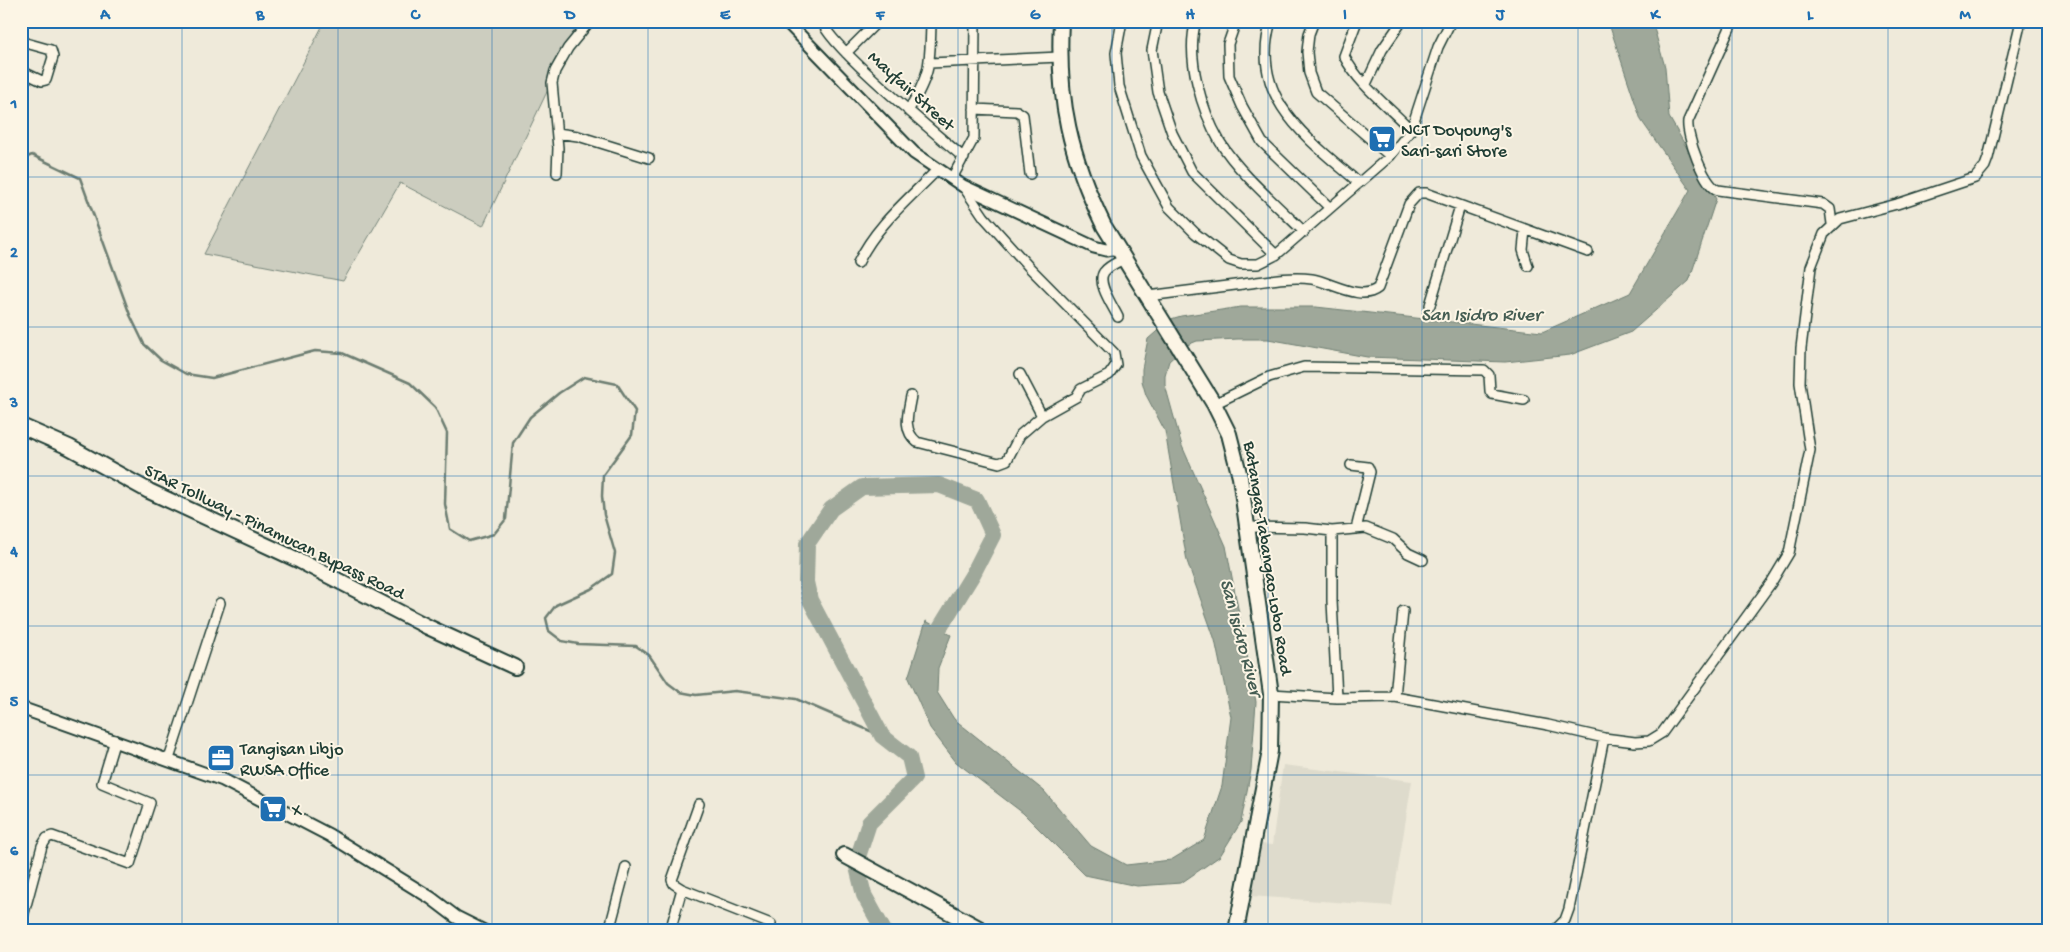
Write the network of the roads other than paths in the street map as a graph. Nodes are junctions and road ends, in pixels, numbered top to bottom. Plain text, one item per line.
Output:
1 (590, 21) edge
2 (786, 21) edge
3 (822, 21) edge
4 (878, 21) edge
5 (930, 21) edge
6 (975, 21) edge
7 (1062, 21) edge
8 (1122, 21) edge
9 (1158, 21) edge
10 (1196, 21) edge
11 (1236, 21) edge
12 (1271, 21) edge
13 (1314, 21) edge
14 (1357, 21) edge
15 (1402, 21) edge
16 (1451, 21) edge
17 (1732, 21) edge
18 (2022, 21) edge
19 (21, 49) edge
20 (846, 53) junction
21 (1060, 57) junction
22 (973, 60) junction
23 (930, 62) junction
24 (21, 71) edge
25 (1366, 84) junction
26 (974, 109) junction
27 (908, 111) junction
28 (1411, 130) junction
29 (557, 134) junction
30 (1390, 156) junction
31 (649, 158) dead end
32 (964, 158) junction
33 (938, 169) junction
34 (558, 173) dead end
35 (1030, 174) dead end
36 (952, 178) junction
37 (1359, 183) junction
38 (963, 186) junction
39 (1460, 206) junction
40 (1330, 208) junction
41 (1832, 224) junction
42 (1526, 230) junction
43 (1304, 232) junction
44 (1588, 252) dead end
45 (1121, 254) junction
46 (1276, 255) junction
47 (858, 263) dead end
48 (1528, 266) dead end
49 (1148, 296) junction
50 (1430, 305) dead end
51 (1118, 317) dead end
52 (1020, 374) dead end
53 (911, 396) dead end
54 (1524, 400) dead end
55 (1214, 404) junction
56 (1042, 416) junction
57 (21, 426) edge
58 (1351, 465) dead end
59 (1248, 527) junction
60 (1356, 529) junction
61 (1332, 531) junction
62 (1423, 560) dead end
63 (220, 603) dead end
64 (1403, 611) dead end
65 (514, 666) dead end
66 (1271, 694) junction
67 (1395, 697) junction
68 (1337, 698) junction
69 (21, 708) edge
70 (1604, 738) junction
71 (115, 740) junction
72 (169, 759) junction
73 (699, 804) dead end
74 (844, 855) dead end
75 (626, 867) dead end
76 (682, 889) junction
77 (21, 924) edge
78 (484, 931) edge
79 (608, 931) edge
80 (670, 931) edge
81 (769, 931) edge
82 (984, 931) edge
83 (1236, 931) edge
84 (1554, 931) edge

1 - 29 street
2 - 33 street
3 - 20 street, Mayfair Street
4 - 20 street
5 - 23 street
6 - 22 street
7 - 21 main road, Batangas-Tabangao-Lobo Road
8 - 46 street
9 - 46 street
10 - 43 street
11 - 40 street
12 - 37 street
13 - 30 street
14 - 25 street
15 - 25 street
16 - 28 street
17 - 41 street
18 - 41 street
19 - 24 street
20 - 27 street, Mayfair Street
21 - 22 street
21 - 45 main road, Batangas-Tabangao-Lobo Road
22 - 23 street
22 - 26 street
23 - 27 street
25 - 28 street
26 - 32 street
26 - 35 street
27 - 32 street, Mayfair Street
28 - 30 street
29 - 31 street
29 - 34 street
30 - 37 street
32 - 36 street
33 - 36 street
33 - 47 street
36 - 38 street
37 - 40 street
38 - 45 street
38 - 56 street
39 - 42 street
39 - 49 street
39 - 50 street
40 - 43 street
41 - 70 street
42 - 44 street
42 - 48 street
43 - 46 street
45 - 49 main road, Batangas-Tabangao-Lobo Road
45 - 51 street
49 - 55 main road, Batangas-Tabangao-Lobo Road
52 - 56 street
53 - 56 street
54 - 55 street
55 - 59 main road, Batangas-Tabangao-Lobo Road
57 - 65 main road, STAR Tollway - Pinamucan Bypass Road
58 - 60 street
59 - 61 street
59 - 66 main road, Batangas-Tabangao-Lobo Road
60 - 61 street
60 - 62 street
61 - 68 street
63 - 72 street
64 - 67 street
66 - 68 street
66 - 83 main road, Batangas-Tabangao-Lobo Road
67 - 68 street
67 - 70 street
69 - 71 street
70 - 84 street
71 - 72 street
71 - 77 street
72 - 78 street
73 - 76 street
74 - 82 main road
75 - 79 street
76 - 80 street
76 - 81 street

